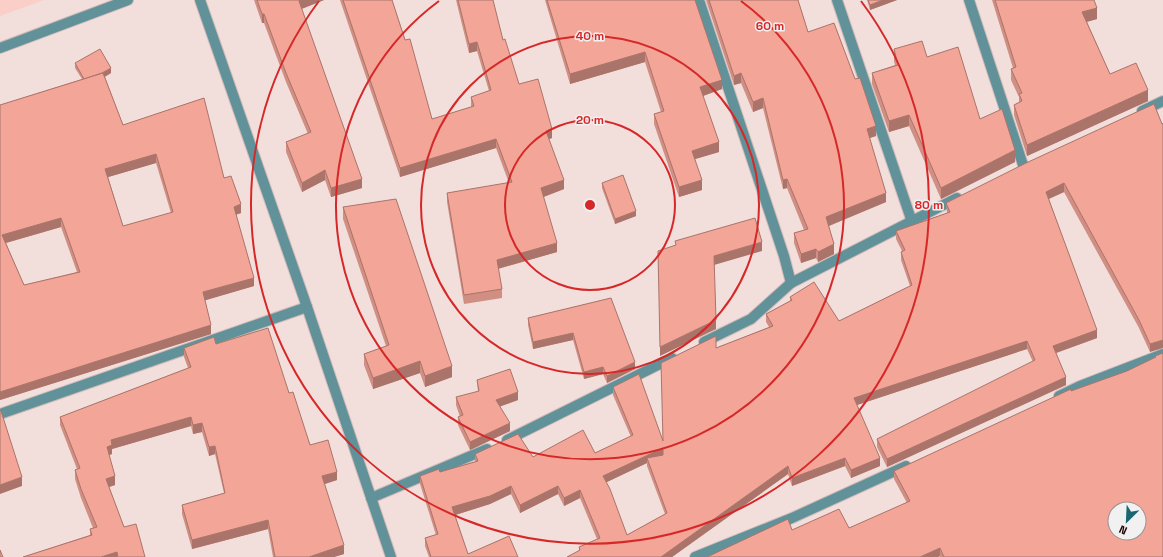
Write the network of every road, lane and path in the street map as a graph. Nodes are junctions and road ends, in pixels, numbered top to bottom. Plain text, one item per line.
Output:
1 (128, 0) edge
2 (200, 0) edge
3 (699, 0) edge
4 (837, 0) edge
5 (969, 0) edge
6 (0, 48) edge
7 (1163, 101) edge
8 (1135, 114) edge
9 (1023, 165) edge
10 (968, 193) edge
11 (912, 222) junction
12 (791, 283) junction
13 (307, 307) junction
14 (695, 347) edge
15 (681, 354) edge
16 (1163, 354) edge
17 (1051, 399) edge
18 (0, 414) edge
19 (914, 462) edge
20 (371, 498) junction
21 (391, 557) edge
22 (695, 557) edge

1 - 6 street
2 - 13 street
3 - 12 street
4 - 11 street
5 - 9 street
7 - 8 street
10 - 11 street
11 - 12 street
12 - 14 street
13 - 18 street
13 - 20 street
15 - 20 street
16 - 17 street
19 - 22 street
20 - 21 street

